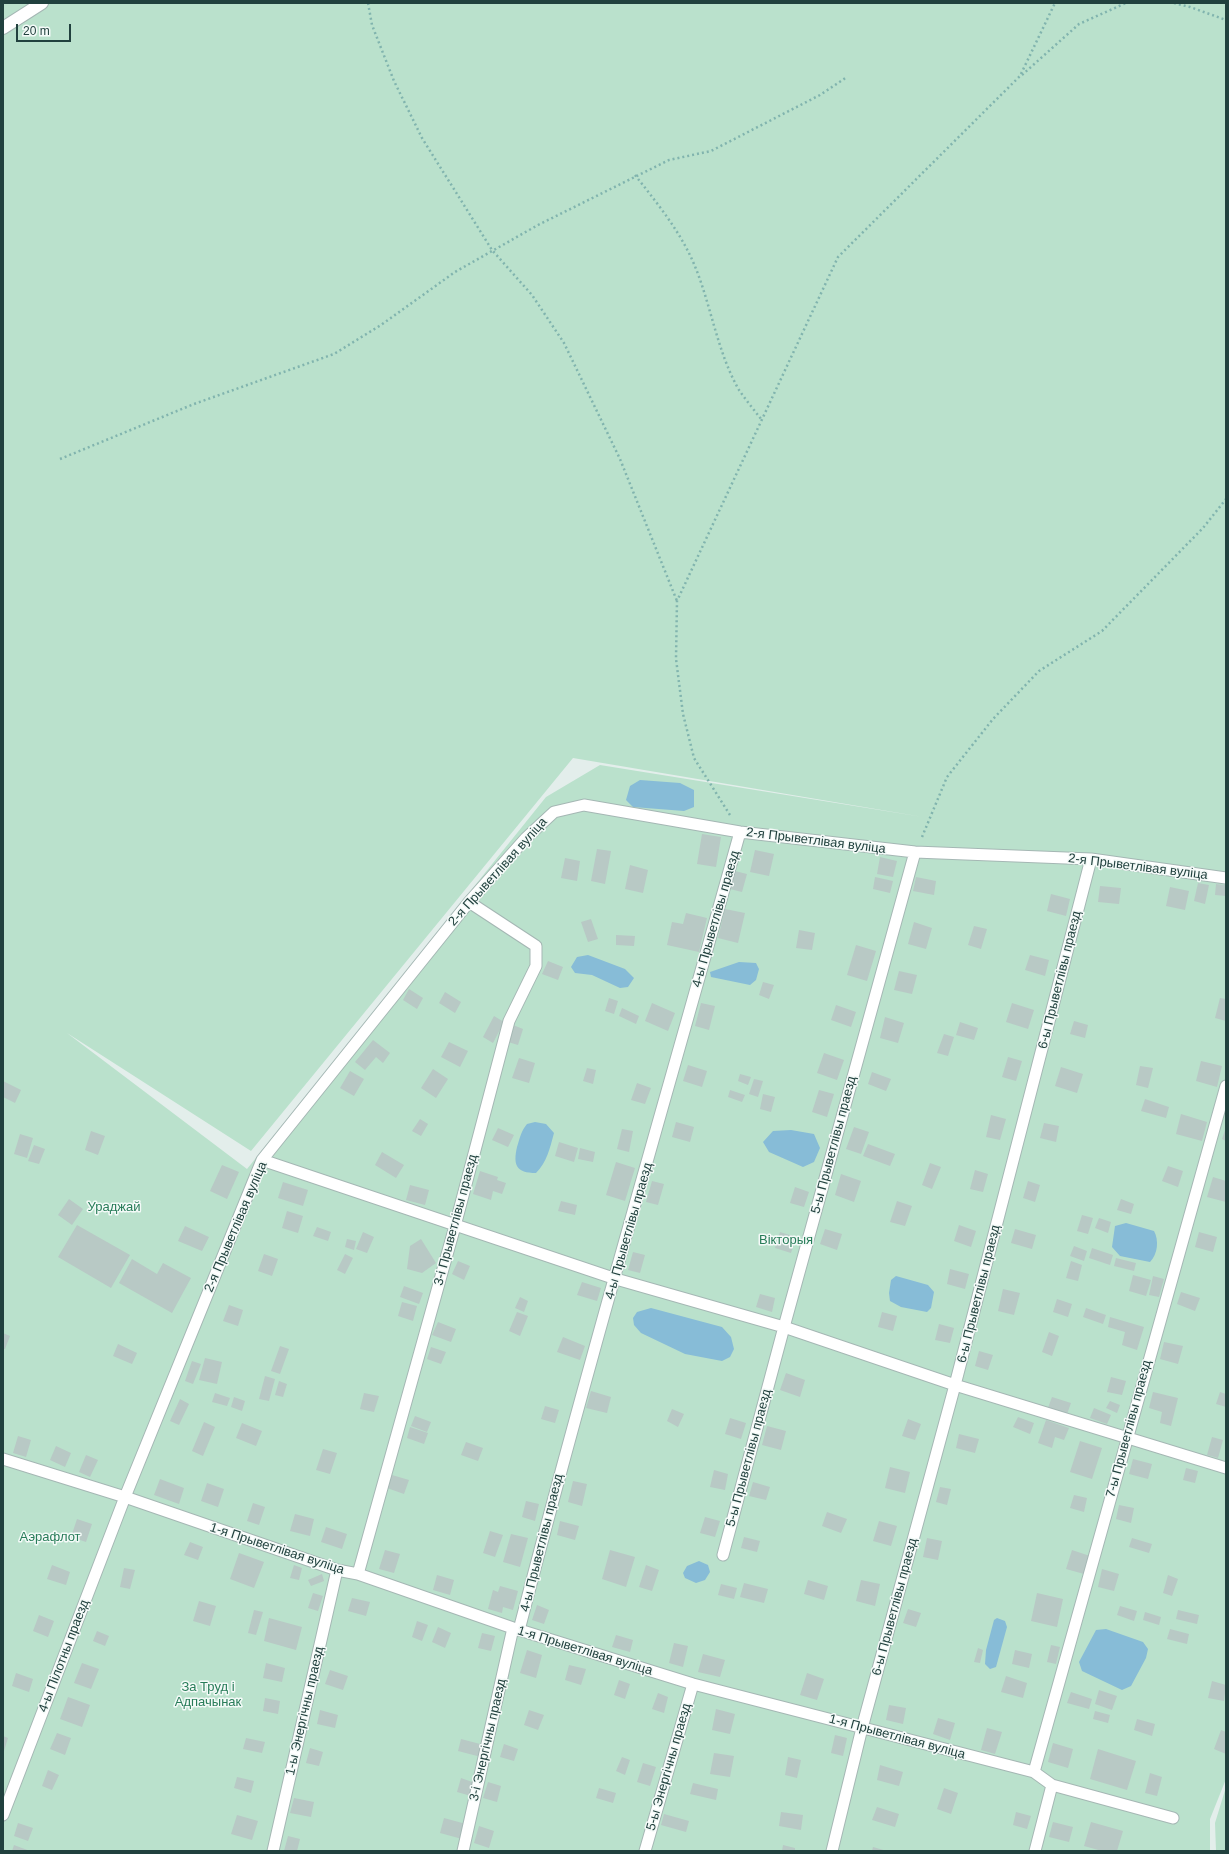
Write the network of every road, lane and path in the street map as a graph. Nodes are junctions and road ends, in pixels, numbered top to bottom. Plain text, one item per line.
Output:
1 (42, 3) edge
2 (368, 3) edge
3 (1055, 3) edge
4 (1126, 3) edge
5 (1174, 3) edge
6 (1226, 20) edge
7 (3, 28) edge
8 (1020, 76) junction
9 (847, 77) dead end
10 (635, 175) junction
11 (492, 250) junction
12 (761, 419) junction
13 (60, 459) dead end
14 (1226, 499) edge
15 (677, 601) junction
16 (740, 832) junction
17 (915, 852) junction
18 (1091, 859) junction
19 (1226, 878) edge
20 (469, 902) junction
21 (1226, 1086) edge
22 (262, 1160) junction
23 (455, 1226) junction
24 (616, 1278) junction
25 (784, 1327) junction
26 (956, 1385) junction
27 (1126, 1439) junction
28 (3, 1459) edge
29 (1226, 1468) edge
30 (125, 1497) junction
31 (723, 1555) dead end
32 (337, 1570) junction
33 (358, 1574) junction
34 (516, 1629) junction
35 (693, 1684) junction
36 (862, 1728) junction
37 (1034, 1772) junction
38 (1052, 1785) junction
39 (3, 1815) edge
40 (1173, 1818) dead end
41 (273, 1851) edge
42 (463, 1851) edge
43 (645, 1851) edge
44 (832, 1851) edge
45 (1035, 1851) edge

1 - 7 street
2 - 11 path
3 - 8 path
4 - 8 path
5 - 6 path
8 - 12 path
9 - 10 path
10 - 11 path
10 - 12 path
11 - 13 path
11 - 15 path
12 - 15 path
14 - 17 path
15 - 16 path
16 - 17 lane, 2-я Прыветлівая вуліца
16 - 20 lane, 2-я Прыветлівая вуліца
16 - 24 lane, 4-ы Прыветлівы праезд
17 - 18 lane, 2-я Прыветлівая вуліца
17 - 25 lane, 5-ы Прыветлівы праезд
18 - 19 lane, 2-я Прыветлівая вуліца
18 - 26 lane, 6-ы Прыветлівы праезд
20 - 22 lane, 2-я Прыветлівая вуліца
20 - 23 lane, 3-і Прыветлівы праезд
21 - 27 lane, 7-ы Прыветлівы праезд
22 - 23 lane
22 - 30 lane, 2-я Прыветлівая вуліца
23 - 24 lane
23 - 33 lane, 3-і Прыветлівы праезд
24 - 25 lane
24 - 34 lane, 4-ы Прыветлівы праезд
25 - 26 lane
25 - 31 lane, 5-ы Прыветлівы праезд
26 - 27 lane
26 - 36 lane, 6-ы Прыветлівы праезд
27 - 29 lane
27 - 37 lane, 7-ы Прыветлівы праезд
28 - 30 lane, 1-я Прыветлівая вуліца
30 - 32 lane, 1-я Прыветлівая вуліца
30 - 39 lane, 4-ы Пілотны праезд
32 - 33 lane, 1-я Прыветлівая вуліца
32 - 41 lane, 1-ы Энергічны праезд
33 - 34 lane, 1-я Прыветлівая вуліца
34 - 35 lane, 1-я Прыветлівая вуліца
34 - 42 lane, 3-і Энергічны праезд
35 - 36 lane, 1-я Прыветлівая вуліца
35 - 43 lane, 5-ы Энергічны праезд
36 - 37 lane, 1-я Прыветлівая вуліца
36 - 44 lane, 6-ы Прыветлівы праезд
37 - 38 lane, 1-я Прыветлівая вуліца
38 - 40 lane, 1-я Прыветлівая вуліца
38 - 45 lane

